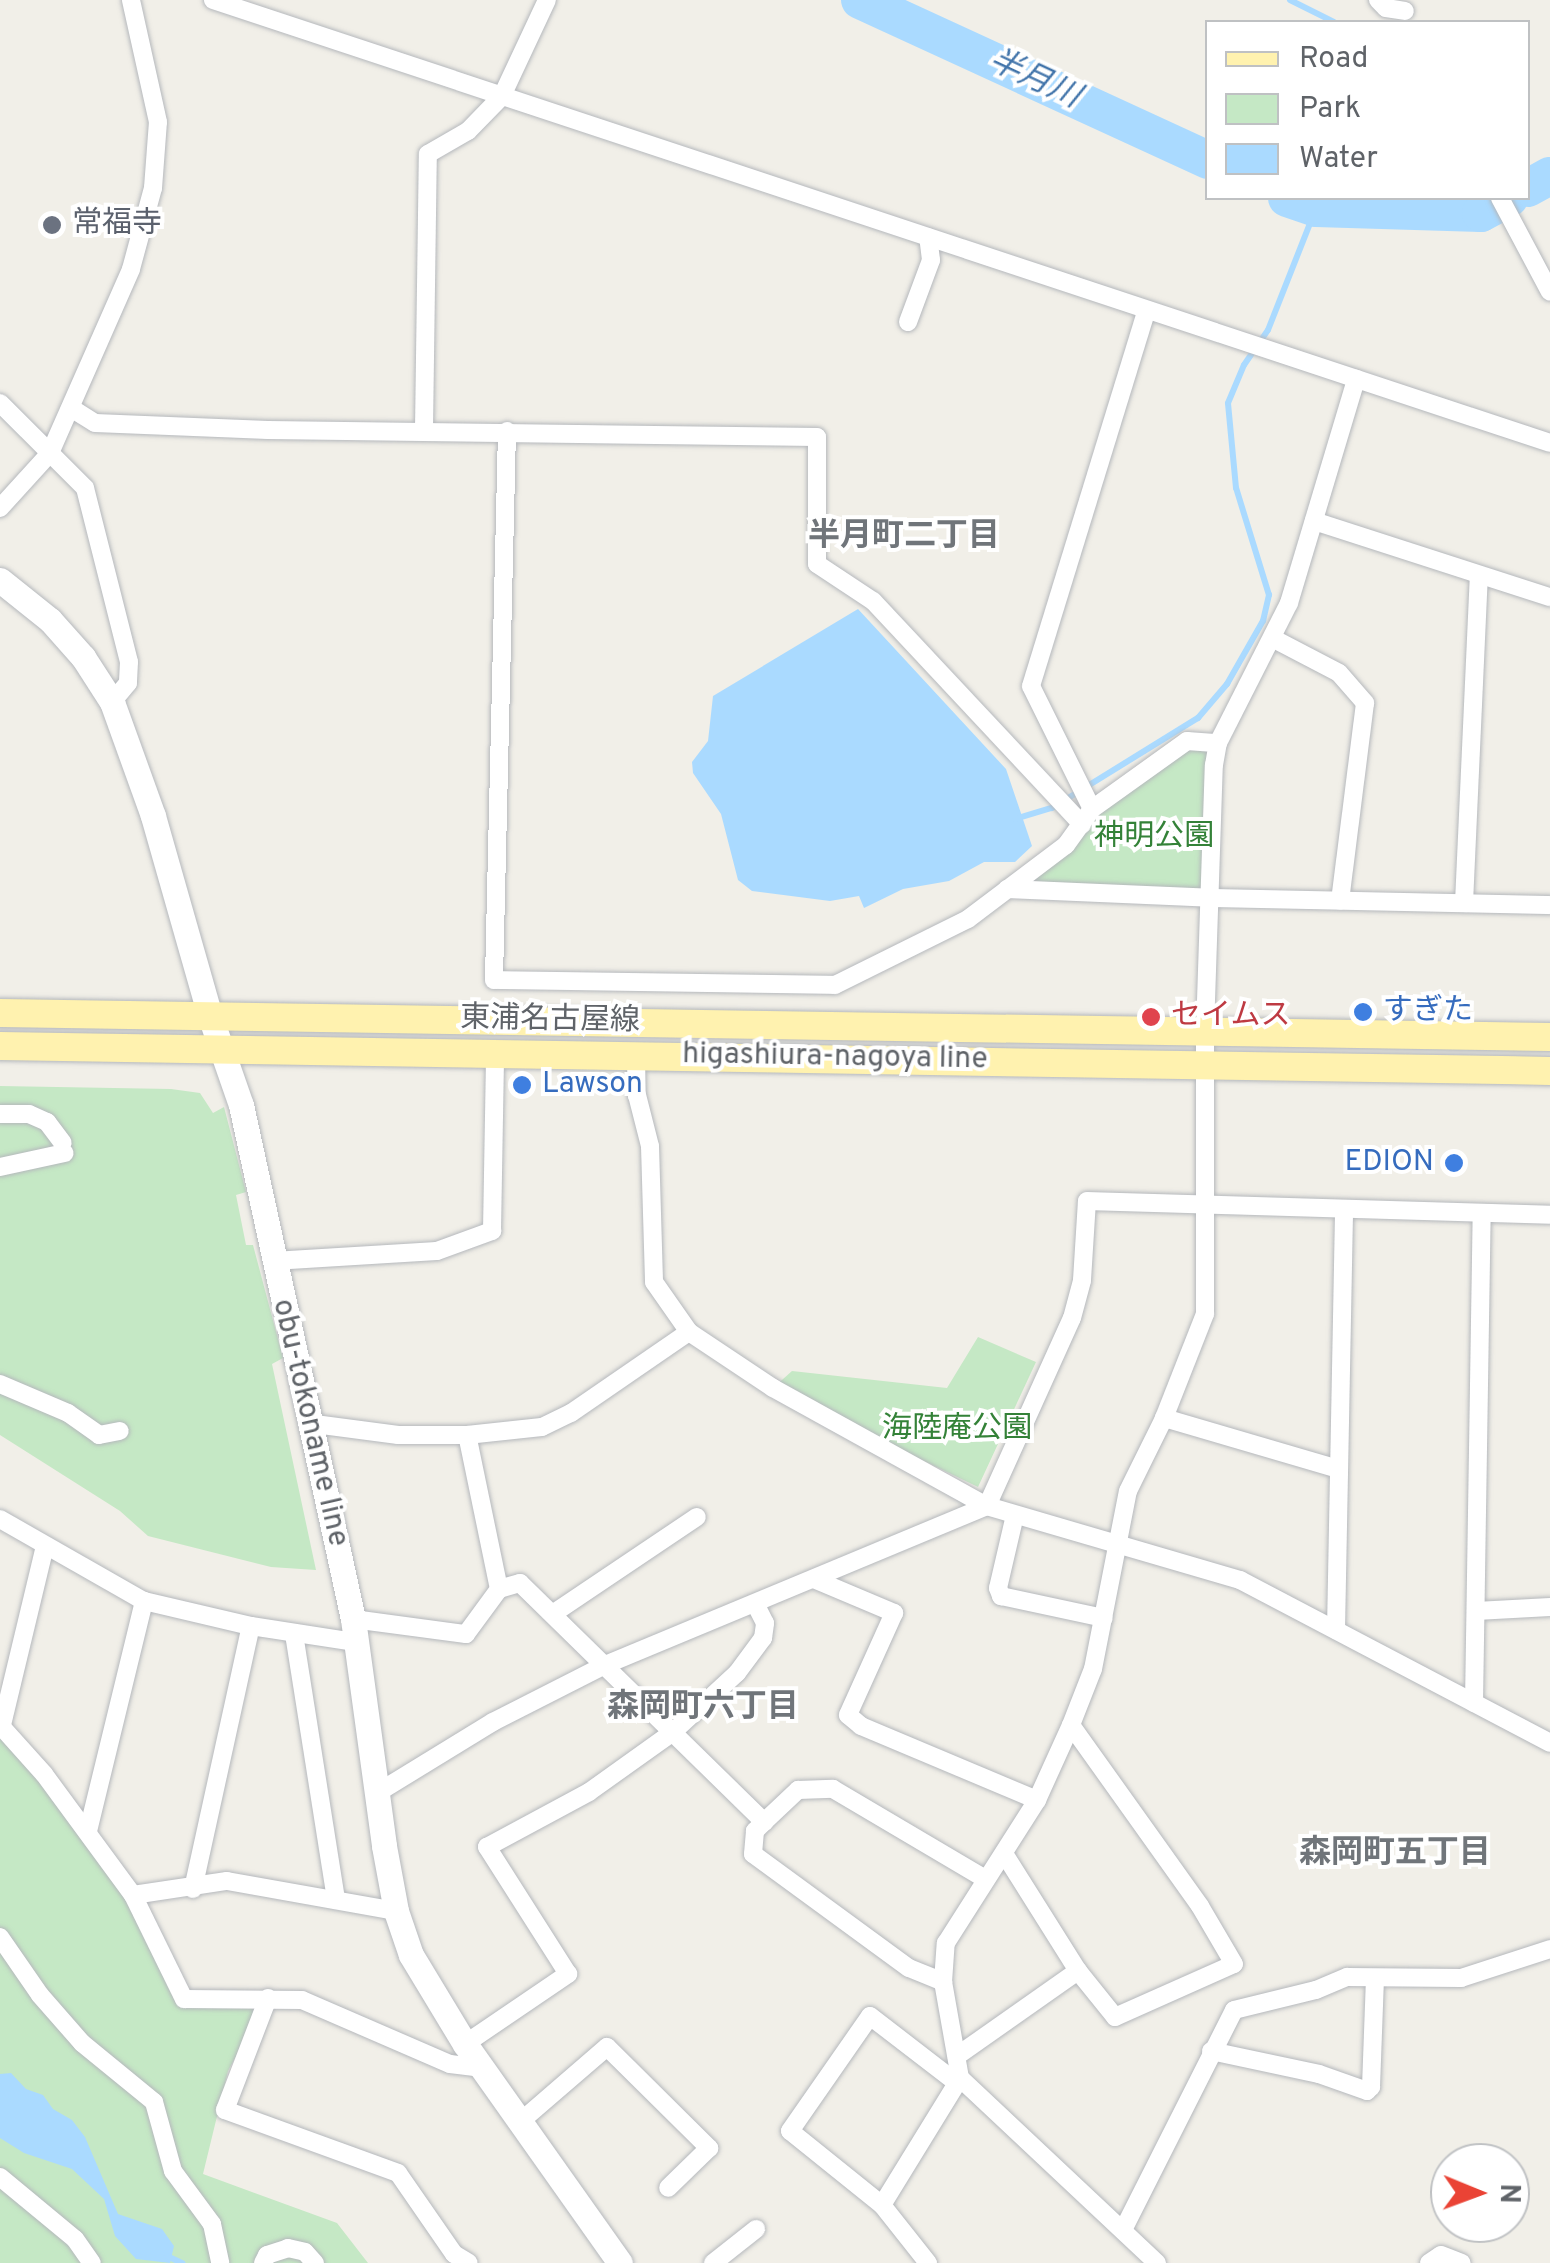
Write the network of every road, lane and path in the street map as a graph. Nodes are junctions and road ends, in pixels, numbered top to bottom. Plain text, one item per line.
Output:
1 (131, 0) edge
2 (213, 0) edge
3 (547, 0) edge
4 (1378, 0) edge
5 (1405, 11) edge
6 (502, 96) junction
7 (1501, 200) edge
8 (928, 237) junction
9 (1550, 292) edge
10 (1146, 310) junction
11 (908, 322) dead end
12 (1356, 379) junction
13 (0, 402) edge
14 (71, 408) junction
15 (424, 429) junction
16 (507, 431) junction
17 (1550, 443) edge
18 (50, 452) junction
19 (0, 508) edge
20 (1314, 521) junction
21 (1479, 575) junction
22 (0, 580) edge
23 (1550, 597) edge
24 (1274, 639) junction
25 (112, 702) junction
26 (1218, 743) junction
27 (1087, 816) junction
28 (1007, 889) junction
29 (1210, 898) junction
30 (1340, 900) junction
31 (1464, 902) junction
32 (1550, 905) edge
33 (0, 1014) edge
34 (211, 1019) junction
35 (1206, 1031) junction
36 (1550, 1037) edge
37 (0, 1046) edge
38 (222, 1049) junction
39 (495, 1054) junction
40 (636, 1056) junction
41 (1206, 1063) junction
42 (1550, 1072) edge
43 (0, 1114) edge
44 (0, 1167) edge
45 (1204, 1204) junction
46 (1344, 1209) junction
47 (1482, 1213) junction
48 (1550, 1214) edge
49 (273, 1261) junction
50 (689, 1332) junction
51 (0, 1384) edge
52 (1164, 1418) junction
53 (308, 1422) junction
54 (120, 1431) dead end
55 (466, 1435) junction
56 (1338, 1469) junction
57 (987, 1506) junction
58 (1015, 1515) junction
59 (697, 1516) dead end
60 (0, 1520) edge
61 (45, 1546) junction
62 (1118, 1546) junction
63 (816, 1580) junction
64 (498, 1589) junction
65 (144, 1601) junction
66 (755, 1603) junction
67 (1550, 1607) edge
68 (1476, 1611) junction
69 (554, 1613) junction
70 (1104, 1618) junction
71 (252, 1626) junction
72 (354, 1630) junction
73 (1336, 1630) junction
74 (294, 1634) junction
75 (605, 1665) junction
76 (1474, 1703) junction
77 (1, 1725) edge
78 (1072, 1725) junction
79 (673, 1732) junction
80 (1550, 1743) edge
81 (377, 1793) junction
82 (1037, 1800) junction
83 (764, 1822) junction
84 (88, 1831) junction
85 (1005, 1855) junction
86 (985, 1878) junction
87 (194, 1889) junction
88 (133, 1896) junction
89 (336, 1900) junction
90 (396, 1912) junction
91 (0, 1937) edge
92 (1550, 1949) edge
93 (1078, 1970) junction
94 (1375, 1980) junction
95 (943, 1982) junction
96 (268, 1998) junction
97 (465, 2044) junction
98 (1211, 2051) junction
99 (957, 2056) junction
100 (481, 2068) junction
101 (959, 2080) junction
102 (520, 2122) junction
103 (0, 2177) edge
104 (668, 2188) dead end
105 (882, 2205) junction
106 (756, 2229) dead end
107 (1123, 2230) junction
108 (92, 2263) edge
109 (220, 2263) edge
110 (263, 2263) edge
111 (315, 2263) edge
112 (468, 2263) edge
113 (620, 2263) edge
114 (714, 2263) edge
115 (928, 2263) edge
116 (1157, 2263) edge
117 (1429, 2263) edge
118 (1462, 2263) edge

1 - 14 street
2 - 6 street
3 - 6 street
4 - 5 street
6 - 8 street
6 - 15 street
7 - 9 street
8 - 10 street
8 - 11 street
10 - 12 street
10 - 27 street
12 - 17 street
12 - 20 street
13 - 18 street
14 - 15 street
14 - 18 street
15 - 16 street
16 - 27 street
16 - 28 street
18 - 19 street
18 - 25 street
20 - 21 street
20 - 24 street
21 - 23 street
21 - 31 street
22 - 25 main road, obu-tokoname line
24 - 26 street
24 - 30 street
25 - 34 main road, obu-tokoname line
26 - 27 street
26 - 29 street
27 - 28 street
28 - 29 street
29 - 30 street
29 - 35 street
30 - 31 street
31 - 32 street
33 - 34 main road
34 - 35 main road, 東浦名古屋線
34 - 38 main road, obu-tokoname line
35 - 36 main road, 東浦名古屋線
35 - 41 street
37 - 38 main road, higashiura-nagoya line
38 - 39 main road, higashiura-nagoya line
38 - 49 main road, obu-tokoname line
39 - 40 main road, higashiura-nagoya line
39 - 49 street
40 - 41 main road, higashiura-nagoya line
40 - 50 street
41 - 42 main road, higashiura-nagoya line
41 - 45 street
43 - 44 street
45 - 46 street
45 - 52 street
45 - 57 street
46 - 47 street
46 - 56 street
47 - 48 street
47 - 68 street
49 - 53 main road, obu-tokoname line
50 - 55 street
50 - 57 street
51 - 54 street
52 - 56 street
52 - 62 street
53 - 55 street
53 - 72 main road, obu-tokoname line
55 - 64 street
56 - 73 street
57 - 58 street
57 - 63 street
58 - 62 street
58 - 70 street
59 - 69 street
60 - 61 street
61 - 65 street
61 - 77 street
62 - 70 street
62 - 73 street
63 - 66 street
63 - 82 street
64 - 69 street
64 - 72 street
65 - 71 street
65 - 84 street
66 - 75 street
66 - 79 street
67 - 68 street
68 - 76 street
69 - 75 street
70 - 78 street
71 - 74 street
71 - 87 street
72 - 74 street
72 - 81 main road, obu-tokoname line
73 - 76 street
74 - 89 street
75 - 79 street
75 - 81 street
76 - 80 street
77 - 84 street
78 - 82 street
78 - 93 street
79 - 83 street
79 - 97 street
81 - 90 main road, obu-tokoname line
82 - 85 street
83 - 86 street
83 - 95 street
84 - 88 street
85 - 86 street
85 - 93 street
86 - 95 street
87 - 88 street
87 - 89 street
88 - 96 street
89 - 90 street
90 - 97 main road, obu-tokoname line
91 - 109 street
92 - 94 street
93 - 99 street
94 - 98 street
94 - 98 street
95 - 99 street
96 - 100 street
96 - 112 street
97 - 100 main road, obu-tokoname line
98 - 107 street
99 - 101 street
100 - 102 main road, obu-tokoname line
101 - 105 street
101 - 105 street
101 - 107 street
102 - 104 street
102 - 113 main road, obu-tokoname line
103 - 108 street
105 - 115 street
106 - 114 street
107 - 116 street
110 - 111 street
117 - 118 street

